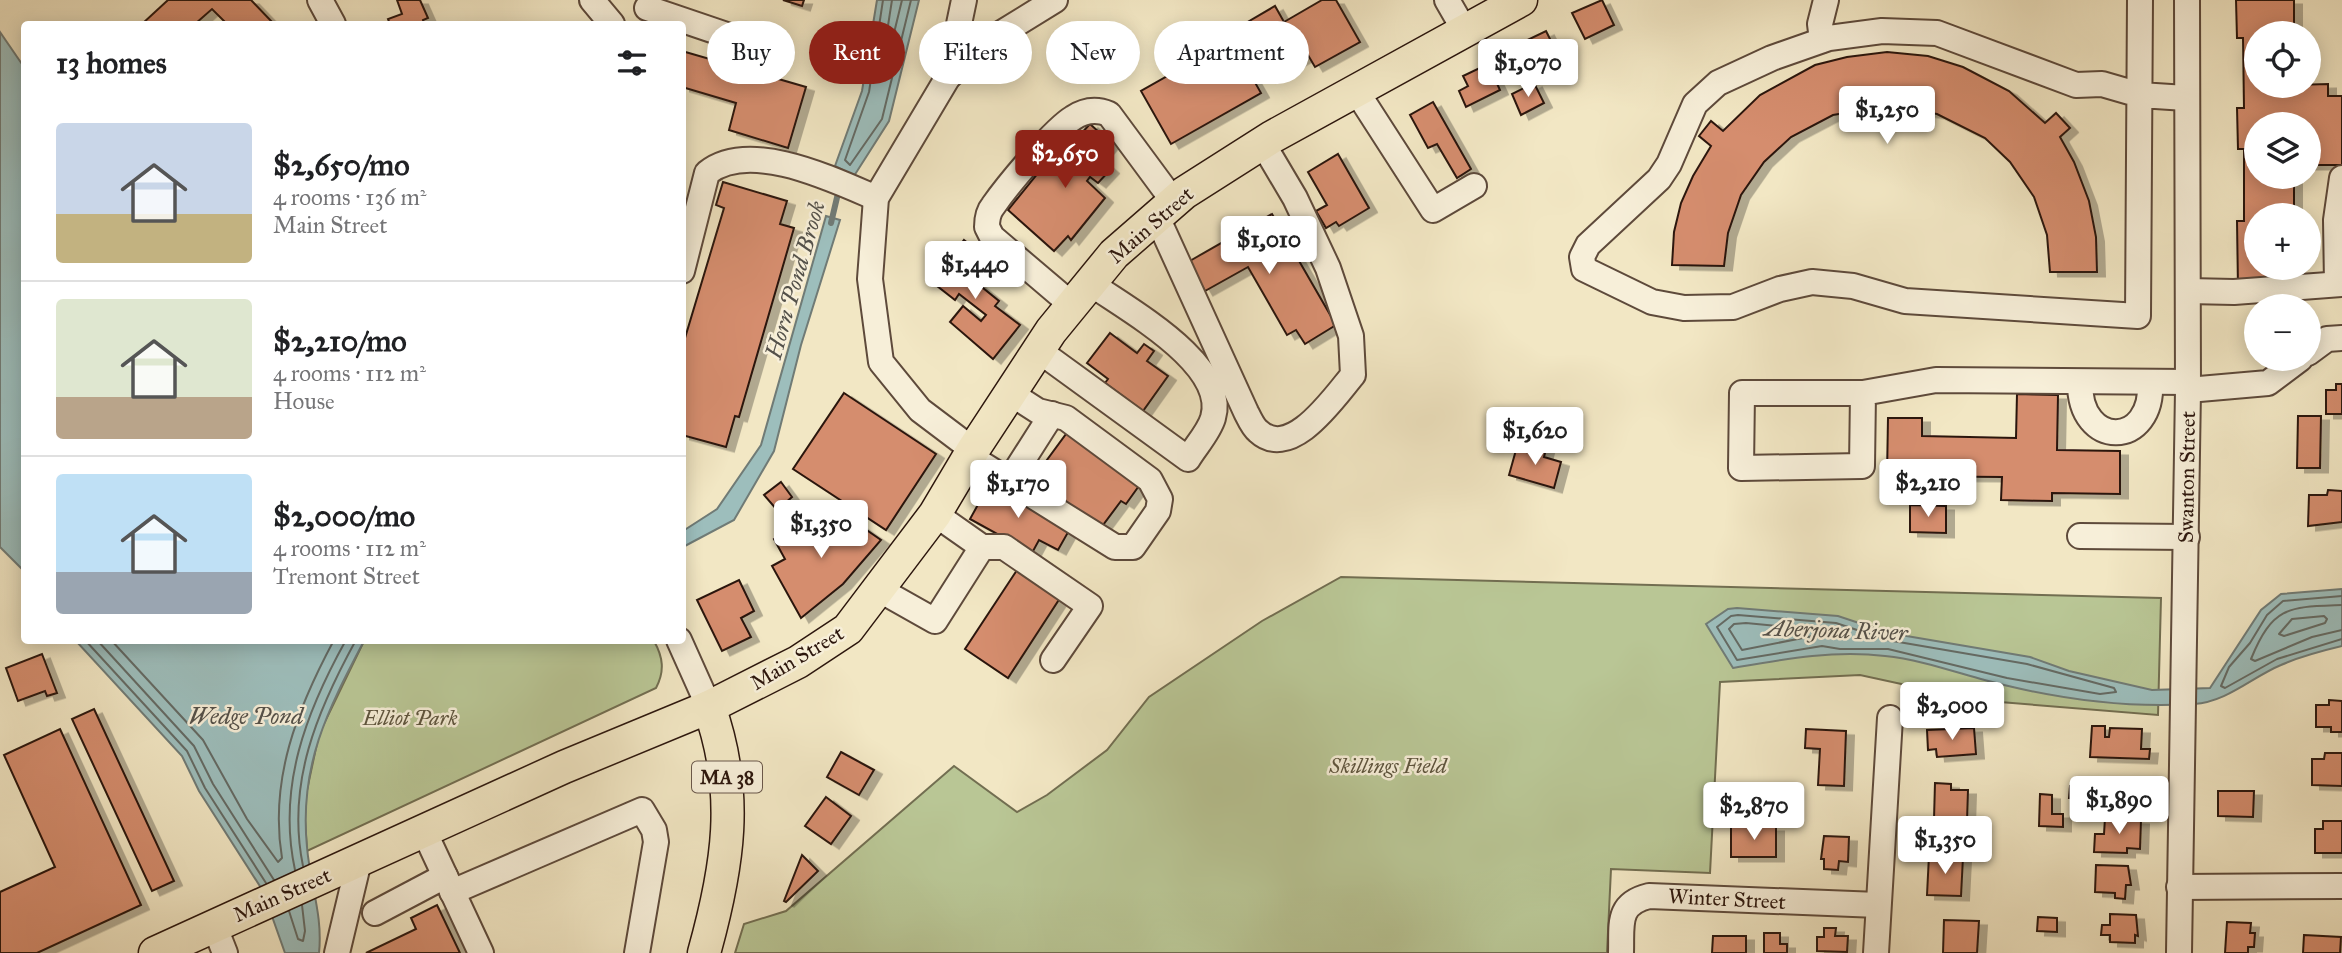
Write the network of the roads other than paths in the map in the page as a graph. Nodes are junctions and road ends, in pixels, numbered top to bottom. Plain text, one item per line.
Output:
1 (320, 0) edge
2 (592, 0) edge
3 (964, 0) edge
4 (1055, 0) edge
5 (1447, 0) edge
6 (1521, 0) edge
7 (1826, 0) edge
8 (2140, 0) edge
9 (2187, 0) edge
10 (645, 11) edge
11 (331, 21) edge
12 (610, 21) edge
13 (678, 21) edge
14 (960, 21) edge
15 (1021, 21) edge
16 (686, 24) edge
17 (707, 30) edge
18 (1466, 33) junction
19 (1822, 40) junction
20 (943, 84) edge
21 (1357, 93) junction
22 (2140, 95) junction
23 (2186, 98) junction
24 (1263, 144) junction
25 (2342, 178) edge
26 (1474, 186) dead end
27 (864, 193) junction
28 (1165, 209) junction
29 (686, 255) edge
30 (2340, 284) edge
31 (2188, 291) junction
32 (1081, 294) junction
33 (2342, 338) edge
34 (2321, 343) edge
35 (1038, 350) junction
36 (2284, 371) edge
37 (2080, 382) junction
38 (2150, 382) junction
39 (2188, 386) junction
40 (1010, 393) junction
41 (1863, 393) junction
42 (1052, 414) junction
43 (971, 453) junction
44 (1008, 484) junction
45 (935, 514) junction
46 (2080, 536) dead end
47 (2187, 537) junction
48 (982, 547) junction
49 (880, 590) junction
50 (680, 644) edge
51 (1053, 660) dead end
52 (709, 707) junction
53 (1890, 718) dead end
54 (424, 831) junction
55 (359, 861) junction
56 (449, 884) junction
57 (2342, 886) edge
58 (2179, 887) junction
59 (1878, 905) junction
60 (375, 913) dead end
61 (219, 939) edge
62 (155, 953) edge
63 (337, 953) edge
64 (481, 953) edge
65 (638, 953) edge
66 (704, 953) edge
67 (1621, 953) edge
68 (1876, 953) edge
69 (2179, 953) edge

1 - 11 street
2 - 12 street
3 - 14 street
4 - 15 street
5 - 18 street
6 - 18 main road, Main Street
7 - 19 street
8 - 22 street
9 - 23 street, Swanton Street
10 - 13 street
16 - 17 street
18 - 21 main road, Main Street
19 - 22 street
19 - 22 street
20 - 27 street
21 - 24 main road, Main Street
21 - 26 street
22 - 23 street
23 - 31 street, Swanton Street
24 - 28 main road, Main Street
24 - 28 street
25 - 30 street
27 - 29 street
27 - 43 street
28 - 32 main road, Main Street
28 - 32 street
30 - 31 street
31 - 39 street, Swanton Street
32 - 35 main road, Main Street
32 - 35 street
33 - 34 street
35 - 40 main road, Main Street
36 - 39 street
37 - 38 street
37 - 38 street
37 - 41 street
38 - 39 street
39 - 47 street, Swanton Street
40 - 42 street
40 - 43 main road, Main Street
41 - 41 street
42 - 44 street
42 - 44 street
43 - 44 street
43 - 45 main road, Main Street
45 - 48 street
45 - 49 main road, Main Street
46 - 47 street
47 - 58 street, Swanton Street
48 - 49 street
48 - 51 street
49 - 52 main road, Main Street
50 - 52 street
52 - 54 main road, Main Street
52 - 66 main road, MA 38
53 - 59 street
54 - 55 main road, Main Street
54 - 56 street
55 - 61 main road, Main Street
55 - 63 street
56 - 60 street
56 - 64 street
56 - 65 street
57 - 58 street
58 - 69 street, Swanton Street
59 - 67 street, Winter Street
59 - 68 street
61 - 62 main road, Main Street

